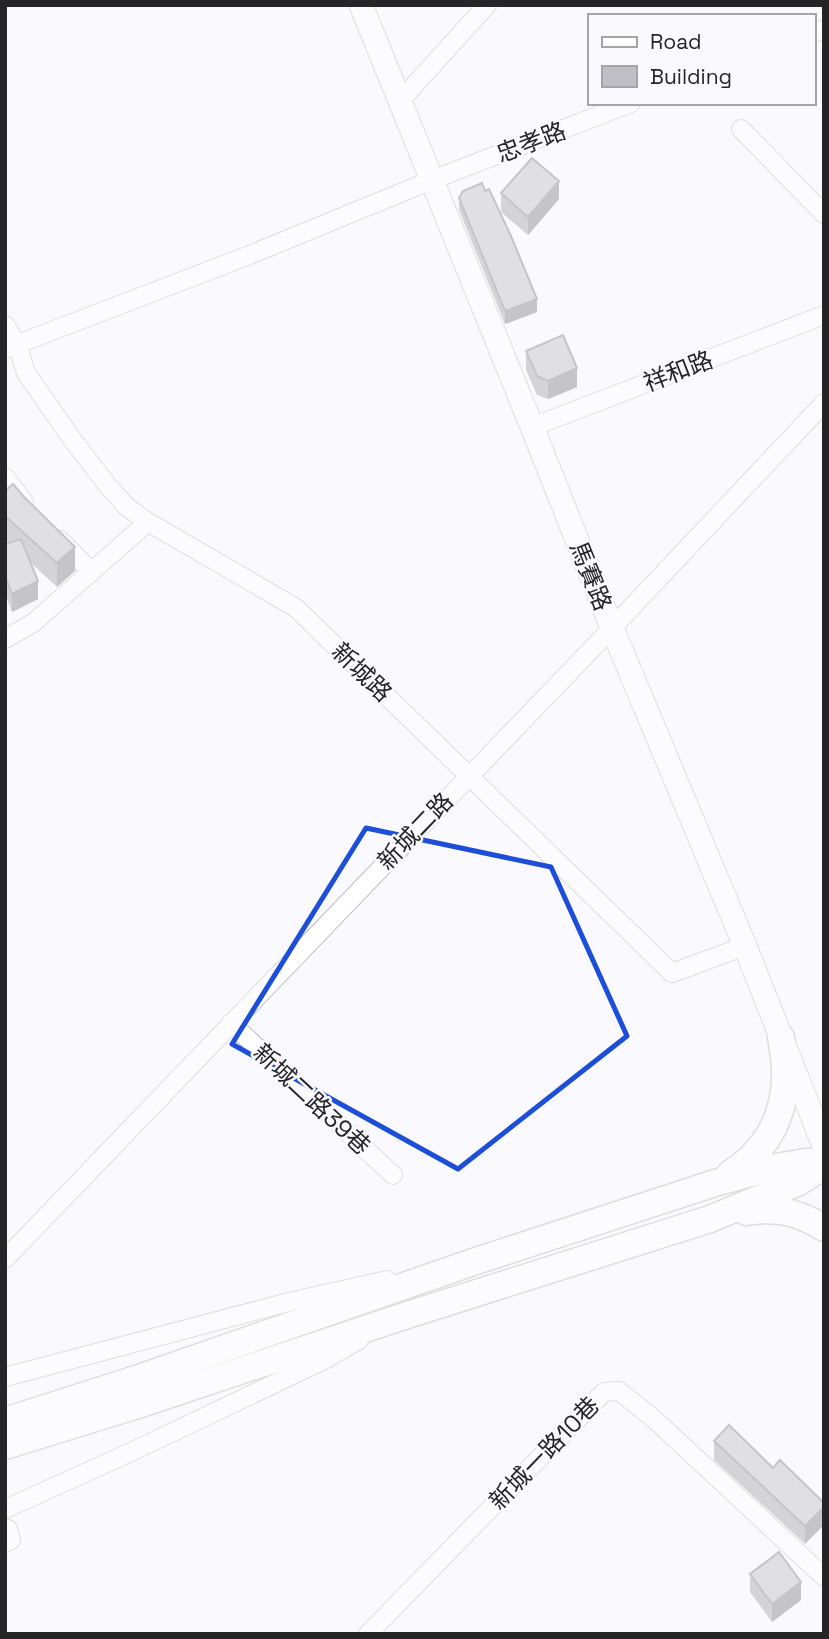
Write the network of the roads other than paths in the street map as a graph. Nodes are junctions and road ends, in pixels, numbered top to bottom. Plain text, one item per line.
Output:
1 (360, 5) edge
2 (488, 5) edge
3 (400, 102) junction
4 (626, 105) edge
5 (741, 129) dead end
6 (432, 180) junction
7 (824, 214) edge
8 (824, 315) edge
9 (5, 325) edge
10 (11, 347) edge
11 (824, 403) edge
12 (532, 427) junction
13 (5, 477) edge
14 (32, 513) edge
15 (148, 523) junction
16 (49, 530) edge
17 (92, 572) junction
18 (612, 628) junction
19 (5, 639) edge
20 (470, 775) junction
21 (745, 946) junction
22 (231, 1023) junction
23 (781, 1038) junction
24 (824, 1146) edge
25 (824, 1164) edge
26 (393, 1175) dead end
27 (715, 1183) junction
28 (710, 1219) junction
29 (824, 1228) edge
30 (5, 1259) edge
31 (476, 1261) junction
32 (398, 1318) junction
33 (43, 1366) junction
34 (5, 1377) edge
35 (5, 1385) edge
36 (5, 1421) edge
37 (5, 1446) edge
38 (5, 1509) edge
39 (824, 1577) edge
40 (368, 1634) edge

1 - 3 main road, 馬賽路
2 - 3 street
3 - 6 main road, 馬賽路
4 - 6 street, 忠孝路
5 - 7 street
6 - 10 street, 忠孝路
6 - 12 main road, 馬賽路
8 - 12 street, 祥和路
9 - 10 street, 新城路
10 - 15 street, 新城路
11 - 18 street, 新城二路
12 - 18 main road, 馬賽路
13 - 14 street
15 - 17 street
15 - 20 street, 新城路
16 - 17 street
17 - 19 street
18 - 20 street, 新城二路
18 - 21 main road, 馬賽路
20 - 21 street, 新城路
20 - 22 street, 新城二路
21 - 23 main road, 馬賽路
22 - 26 street, 新城二路39巷
22 - 30 street, 新城二路
23 - 24 main road, 馬賽路
23 - 27 highway
25 - 27 highway
25 - 28 highway
27 - 31 highway
28 - 29 highway
28 - 32 highway
31 - 33 street
31 - 36 highway
32 - 37 highway
32 - 38 street
33 - 34 street
33 - 35 street
39 - 40 street, 新城一路10巷

